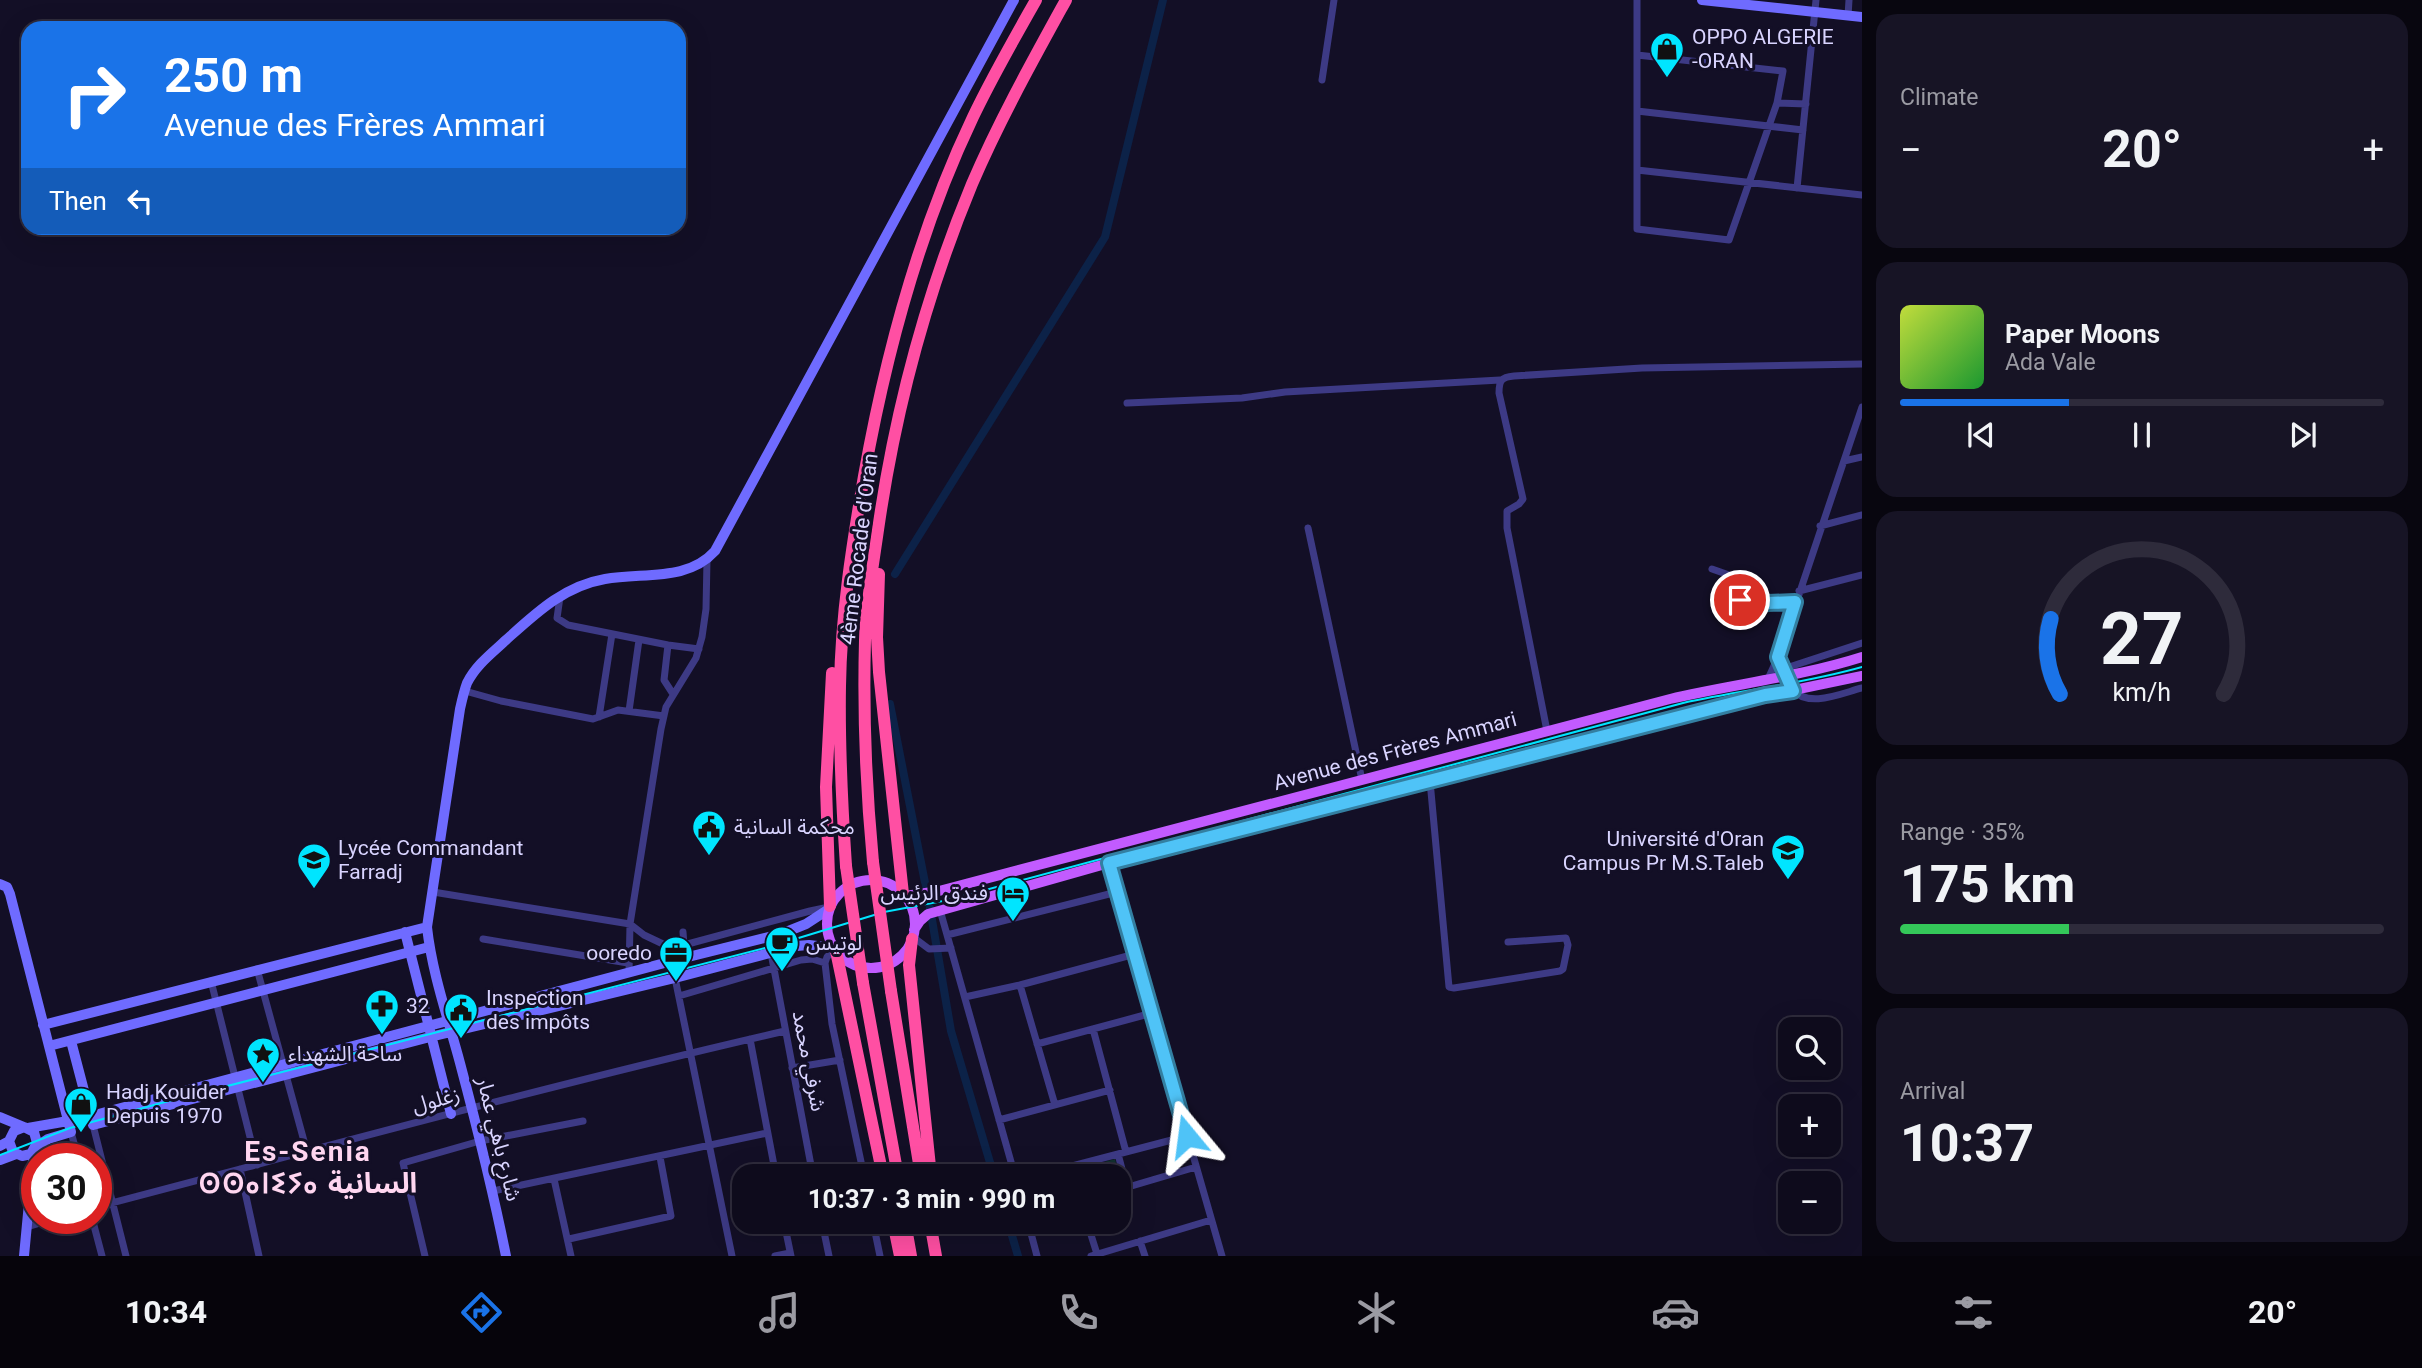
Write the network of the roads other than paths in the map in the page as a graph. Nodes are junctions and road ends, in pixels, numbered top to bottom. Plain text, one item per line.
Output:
1 (1014, 0) edge
2 (1036, 0) edge
3 (1066, 0) edge
4 (1334, 0) edge
5 (1637, 0) edge
6 (1702, 0) edge
7 (1816, 0) edge
8 (1849, 0) edge
9 (1816, 12) junction
10 (1848, 16) junction
11 (1862, 17) edge
12 (1637, 55) junction
13 (1322, 80) dead end
14 (1777, 103) junction
15 (1806, 104) junction
16 (1637, 111) junction
17 (1769, 126) junction
18 (1803, 130) junction
19 (1637, 170) junction
20 (1749, 183) junction
21 (1797, 188) junction
22 (1862, 195) edge
23 (1862, 364) edge
24 (1500, 380) junction
25 (1127, 403) dead end
26 (1862, 407) edge
27 (1862, 457) edge
28 (1844, 461) junction
29 (884, 484) junction
30 (1862, 515) edge
31 (1820, 526) junction
32 (1308, 528) dead end
33 (853, 537) junction
34 (707, 560) junction
35 (1712, 569) dead end
36 (1862, 575) edge
37 (1799, 591) junction
38 (560, 597) junction
39 (1795, 602) junction
40 (540, 609) junction
41 (557, 618) junction
42 (611, 634) junction
43 (639, 640) junction
44 (1862, 643) edge
45 (668, 645) junction
46 (699, 649) junction
47 (1778, 657) junction
48 (1862, 657) edge
49 (1784, 672) junction
50 (1862, 676) edge
51 (1768, 679) junction
52 (1862, 688) edge
53 (465, 691) junction
54 (1793, 691) junction
55 (673, 694) junction
56 (629, 711) junction
57 (664, 716) junction
58 (599, 717) junction
59 (1547, 731) junction
60 (1362, 780) junction
61 (1430, 781) junction
62 (1109, 863) junction
63 (0, 884) edge
64 (433, 892) junction
65 (1117, 892) junction
66 (904, 895) junction
67 (829, 908) junction
68 (940, 910) junction
69 (630, 924) junction
70 (427, 927) junction
71 (405, 932) junction
72 (683, 932) dead end
73 (913, 935) junction
74 (947, 935) junction
75 (483, 939) dead end
76 (1508, 942) dead end
77 (684, 945) junction
78 (429, 947) junction
79 (951, 948) junction
80 (835, 950) junction
81 (410, 952) junction
82 (771, 953) junction
83 (1135, 954) junction
84 (825, 963) junction
85 (774, 967) junction
86 (628, 968) junction
87 (257, 969) junction
88 (675, 978) junction
89 (211, 981) junction
90 (1020, 985) junction
91 (263, 990) junction
92 (678, 996) junction
93 (965, 997) junction
94 (217, 1001) junction
95 (1152, 1013) junction
96 (448, 1021) junction
97 (43, 1025) junction
98 (1093, 1029) junction
99 (785, 1031) junction
100 (429, 1032) junction
101 (452, 1033) junction
102 (750, 1039) junction
103 (71, 1041) junction
104 (1037, 1044) junction
105 (49, 1046) junction
106 (689, 1053) junction
107 (840, 1060) junction
108 (792, 1069) junction
109 (283, 1071) junction
110 (237, 1083) junction
111 (1110, 1090) junction
112 (1055, 1105) junction
113 (472, 1108) junction
114 (451, 1114) junction
115 (0, 1117) edge
116 (92, 1120) junction
117 (999, 1120) junction
118 (583, 1121) dead end
119 (0, 1123) edge
120 (70, 1127) junction
121 (26, 1128) junction
122 (767, 1133) junction
123 (1187, 1136) junction
124 (7, 1140) edge
125 (480, 1141) junction
126 (35, 1143) edge
127 (43, 1143) edge
128 (74, 1143) edge
129 (709, 1146) junction
130 (307, 1152) junction
131 (1122, 1153) junction
132 (19, 1155) junction
133 (660, 1157) junction
134 (21, 1159) edge
135 (0, 1160) edge
136 (773, 1164) edge
137 (811, 1164) edge
138 (862, 1164) edge
139 (880, 1164) edge
140 (896, 1164) edge
141 (919, 1164) edge
142 (930, 1164) edge
143 (1012, 1164) edge
144 (1079, 1164) edge
145 (1122, 1164) edge
146 (257, 1165) junction
147 (1196, 1167) junction
148 (240, 1169) junction
149 (554, 1179) junction
150 (1131, 1186) edge
151 (493, 1191) junction
152 (113, 1203) junction
153 (1212, 1220) junction
154 (26, 1234) edge
155 (96, 1234) edge
156 (786, 1234) edge
157 (824, 1234) edge
158 (875, 1234) edge
159 (895, 1234) edge
160 (907, 1234) edge
161 (932, 1234) edge
162 (936, 1234) edge
163 (1031, 1234) edge
164 (1090, 1234) edge
165 (569, 1239) junction
166 (1140, 1241) junction
167 (790, 1254) edge
168 (1094, 1255) edge
169 (24, 1256) edge
170 (102, 1256) edge
171 (126, 1256) edge
172 (259, 1256) edge
173 (425, 1256) edge
174 (506, 1256) edge
175 (571, 1256) edge
176 (732, 1256) edge
177 (775, 1256) edge
178 (829, 1256) edge
179 (880, 1256) edge
180 (900, 1256) edge
181 (911, 1256) edge
182 (937, 1256) edge
183 (1037, 1256) edge
184 (1145, 1256) edge
185 (1222, 1256) edge

1 - 34 main road
2 - 33 highway, 4ème Rocade d'Oran
3 - 29 highway, 4ème Rocade d'Oran
4 - 13 street
5 - 12 street
6 - 9 main road
7 - 9 street
8 - 10 street
9 - 10 main road
9 - 15 street
10 - 11 main road
12 - 14 street
12 - 16 street
14 - 15 street
14 - 17 street
15 - 18 street
16 - 17 street
16 - 19 street
17 - 18 street
17 - 20 street
18 - 21 street
19 - 20 street
19 - 20 street
20 - 21 street
21 - 22 street
23 - 24 street
24 - 25 street
24 - 59 street
26 - 28 street
27 - 28 street
28 - 31 street
29 - 66 highway
29 - 141 highway, 4ème Rocade d'Oran, bridge
30 - 31 street
31 - 37 street
32 - 60 street
33 - 67 highway
33 - 140 highway, 4ème Rocade d'Oran, bridge
34 - 38 main road
34 - 46 street
35 - 39 street
36 - 37 street
37 - 39 street
38 - 40 main road
38 - 41 street
39 - 47 street
40 - 41 street
40 - 53 main road
41 - 42 street
42 - 43 street
42 - 58 street
43 - 45 street
43 - 56 street
44 - 49 street
45 - 46 street
45 - 55 street
46 - 55 street
47 - 49 street
47 - 51 street
48 - 49 main road, Avenue des Frères Ammari
49 - 51 main road, Avenue des Frères Ammari
49 - 54 street
50 - 54 main road, Avenue des Frères Ammari
51 - 59 main road, Avenue des Frères Ammari
52 - 54 street
53 - 58 street
53 - 64 main road, شارع باهي عمار
54 - 61 main road, Avenue des Frères Ammari
55 - 57 street
56 - 57 street
56 - 58 street
57 - 69 street
59 - 60 main road, Avenue des Frères Ammari
60 - 66 main road, Avenue des Frères Ammari
61 - 62 main road, Avenue des Frères Ammari
61 - 76 street
62 - 65 street
62 - 68 main road, Avenue des Frères Ammari
63 - 97 main road
64 - 69 street
64 - 70 main road, شارع باهي عمار
65 - 74 street
65 - 83 street
66 - 67 main road
66 - 73 main road
67 - 77 street
67 - 80 main road
67 - 86 main road
68 - 73 main road, Avenue des Frères Ammari
68 - 74 street
69 - 77 street
69 - 86 street
70 - 71 main road
70 - 78 main road, شارع باهي عمار
71 - 81 main road
71 - 87 main road
72 - 77 street
73 - 79 street
73 - 80 main road
73 - 142 highway
74 - 79 street
75 - 86 street
78 - 81 main road
78 - 96 main road, شارع باهي عمار
79 - 93 street
80 - 82 main road
80 - 84 street
80 - 139 highway
81 - 91 main road
81 - 100 main road
82 - 85 street, شرفي محمد
82 - 88 main road
83 - 90 street
83 - 95 street
84 - 85 street
84 - 107 street
85 - 92 street
85 - 99 street, شرفي محمد
86 - 96 main road
87 - 89 main road
87 - 91 street
88 - 92 street
88 - 101 main road
89 - 94 street
89 - 97 main road
90 - 93 street
90 - 104 street
91 - 94 main road
91 - 109 street
92 - 106 street
93 - 117 street
94 - 103 main road
94 - 110 street
95 - 98 street
95 - 123 street
96 - 100 main road
96 - 101 main road, شارع باهي عمار
97 - 105 main road
98 - 104 street
98 - 111 street
99 - 102 street, زغلول
99 - 108 street, شرفي محمد
100 - 101 main road
100 - 109 main road
100 - 114 main road
101 - 113 main road, شارع باهي عمار
102 - 106 street, زغلول
102 - 122 street
103 - 105 main road
103 - 116 main road
104 - 112 street
105 - 120 main road
106 - 113 street, زغلول
106 - 129 street
107 - 108 street
107 - 138 street
108 - 137 street, شرفي محمد
109 - 110 main road
109 - 130 street
110 - 116 main road
110 - 146 street
111 - 112 street
111 - 131 street
112 - 117 street
113 - 114 street, زغلول
113 - 125 main road, شارع باهي عمار
114 - 130 street, زغلول
115 - 121 main road
116 - 120 main road
116 - 152 street
117 - 143 street
118 - 125 street
119 - 124 main road
120 - 121 main road
120 - 127 main road
120 - 128 street
121 - 124 main road
121 - 126 main road
122 - 129 street
122 - 136 street
123 - 131 street
123 - 147 street
124 - 132 main road
125 - 151 main road, شارع باهي عمار
125 - 173 street
129 - 133 street
129 - 176 street
130 - 146 street, زغلول
131 - 144 street
131 - 145 street
132 - 134 main road
132 - 135 main road
133 - 149 street
133 - 165 street
146 - 148 street, زغلول
147 - 150 street
147 - 153 street
148 - 152 street, زغلول
148 - 172 street
149 - 151 street
149 - 165 street
151 - 174 main road, شارع باهي عمار
152 - 171 street
153 - 166 street
153 - 185 street
154 - 169 main road
155 - 170 street
156 - 167 street
157 - 178 street
158 - 179 street
159 - 180 highway
160 - 181 highway
161 - 182 highway
162 - 182 highway
163 - 183 street
164 - 168 street
165 - 175 street
166 - 168 street
166 - 184 street
167 - 177 street

